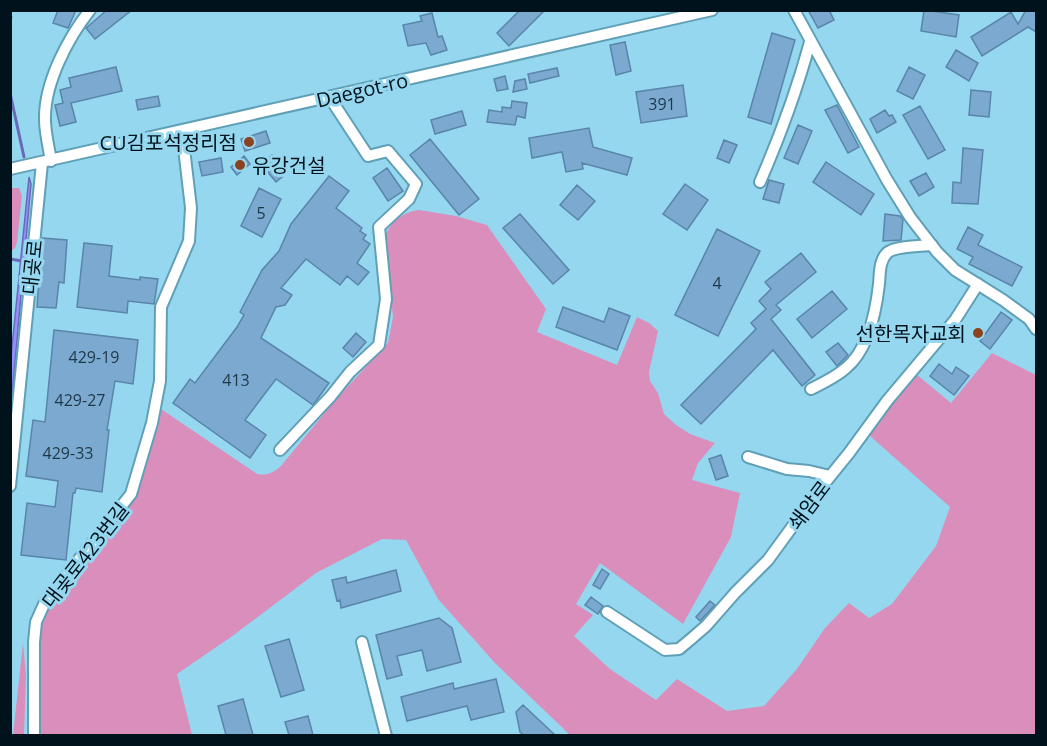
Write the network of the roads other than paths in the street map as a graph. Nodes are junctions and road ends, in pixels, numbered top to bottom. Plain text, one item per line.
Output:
1 (90, 10) edge
2 (712, 10) edge
3 (794, 10) edge
4 (810, 42) junction
5 (330, 98) junction
6 (182, 131) junction
7 (46, 162) junction
8 (10, 169) edge
9 (760, 182) dead end
10 (932, 245) junction
11 (978, 284) junction
12 (1036, 328) edge
13 (811, 389) dead end
14 (12, 441) edge
15 (280, 450) dead end
16 (748, 457) dead end
17 (830, 476) junction
18 (10, 486) edge
19 (608, 612) dead end
20 (362, 642) dead end
21 (34, 735) edge
22 (386, 735) edge

1 - 7 street, 대곶로
2 - 5 street, Daegot-ro
3 - 4 street
4 - 9 street
4 - 10 street
5 - 6 street, Daegot-ro
5 - 15 street
6 - 7 street, Daegot-ro
6 - 21 street, 대곶로423번길
7 - 8 street, Daegot-ro
7 - 14 street, 대곶로
10 - 11 street
10 - 13 street
11 - 12 street
11 - 17 street, 쇄암로
14 - 18 street, 대곶로
16 - 17 street
17 - 19 street, 쇄암로
20 - 22 street

